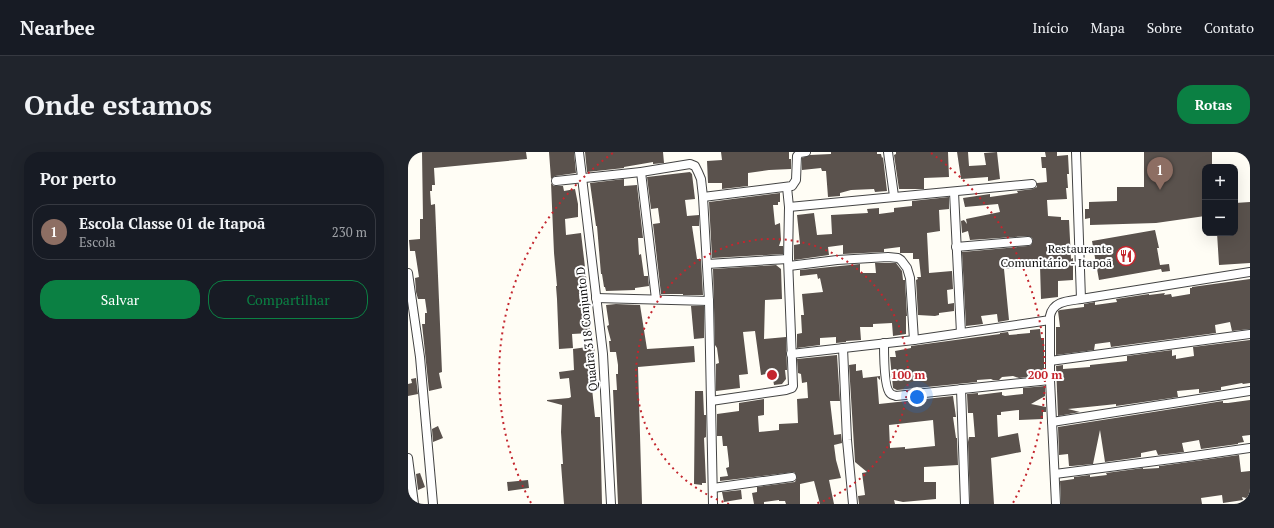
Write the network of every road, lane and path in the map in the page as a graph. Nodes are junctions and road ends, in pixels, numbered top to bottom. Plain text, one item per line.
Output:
1 (579, 152) edge
2 (806, 152) edge
3 (888, 152) edge
4 (1076, 152) edge
5 (641, 172) junction
6 (582, 179) junction
7 (556, 181) dead end
8 (1032, 184) dead end
9 (787, 187) junction
10 (954, 192) junction
11 (894, 196) junction
12 (703, 197) junction
13 (789, 207) junction
14 (1028, 241) dead end
15 (956, 247) junction
16 (788, 263) junction
17 (707, 264) junction
18 (1250, 272) edge
19 (408, 273) edge
20 (596, 298) junction
21 (1080, 298) junction
22 (656, 299) junction
23 (709, 301) junction
24 (1050, 320) junction
25 (961, 333) junction
26 (1250, 334) edge
27 (914, 340) junction
28 (884, 343) junction
29 (843, 348) junction
30 (791, 354) junction
31 (1050, 361) junction
32 (1050, 380) junction
33 (961, 389) junction
34 (1250, 391) edge
35 (711, 400) junction
36 (1052, 422) junction
37 (1250, 448) edge
38 (408, 458) edge
39 (1055, 474) junction
40 (792, 477) dead end
41 (713, 488) junction
42 (414, 504) edge
43 (433, 504) edge
44 (611, 504) edge
45 (713, 504) edge
46 (853, 504) edge
47 (965, 504) edge
48 (1056, 504) edge

1 - 6 street, Quadra 318 Conjunto D
2 - 9 street
3 - 11 street
4 - 21 street
5 - 6 street
5 - 12 street
5 - 22 street
6 - 7 street
6 - 20 street, Quadra 318 Conjunto D
8 - 10 street
9 - 12 street
9 - 13 street
10 - 11 street
10 - 15 street
11 - 13 street
12 - 17 street
13 - 16 street
14 - 15 street
15 - 25 street
16 - 17 street
16 - 27 street
16 - 30 street
17 - 23 street
18 - 21 street
19 - 43 street
20 - 22 street
20 - 44 street, Quadra 318 Conjunto D
21 - 24 street
22 - 23 street
23 - 35 street
24 - 25 street
24 - 31 street
25 - 27 street
26 - 31 street
27 - 28 street
28 - 29 street
28 - 33 street
29 - 30 street
29 - 46 street
30 - 35 street
31 - 32 street
32 - 33 street
32 - 36 street
33 - 47 street
34 - 36 street
35 - 41 street
36 - 39 street
37 - 39 street
38 - 42 street
39 - 48 street
40 - 41 street
41 - 45 street

